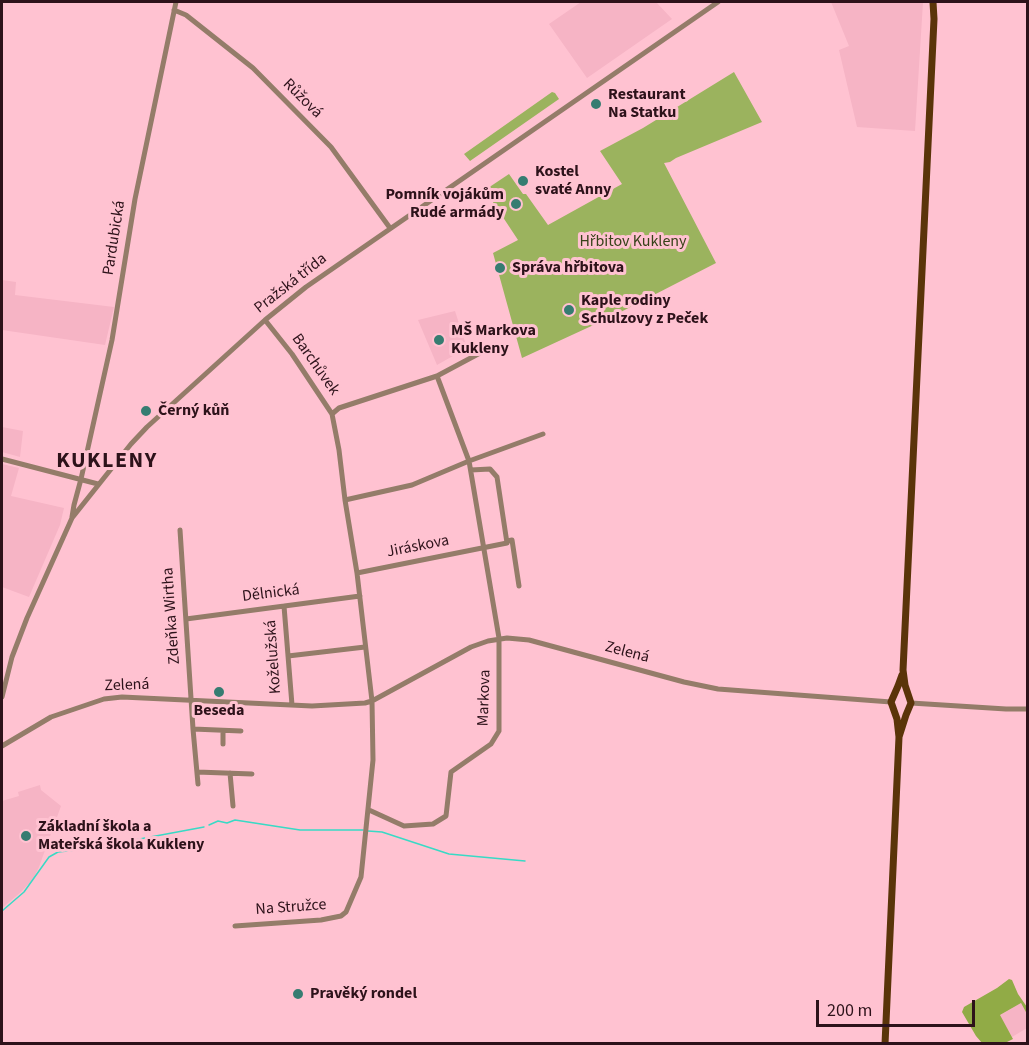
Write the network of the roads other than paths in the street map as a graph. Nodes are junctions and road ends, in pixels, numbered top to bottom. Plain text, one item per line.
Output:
1 (176, 2) edge
2 (718, 2) edge
3 (935, 2) edge
4 (174, 10) junction
5 (390, 228) junction
6 (265, 320) junction
7 (495, 345) dead end
8 (437, 376) junction
9 (332, 414) junction
10 (543, 434) dead end
11 (2, 459) edge
12 (469, 461) junction
13 (471, 470) junction
14 (81, 479) junction
15 (98, 484) junction
16 (346, 503) junction
17 (72, 518) junction
18 (180, 530) dead end
19 (507, 541) junction
20 (484, 548) junction
21 (357, 573) junction
22 (519, 586) dead end
23 (360, 596) junction
24 (284, 606) junction
25 (186, 619) junction
26 (499, 638) junction
27 (365, 647) junction
28 (288, 656) junction
29 (903, 670) junction
30 (907, 695) junction
31 (2, 697) edge
32 (191, 700) junction
33 (372, 701) junction
34 (892, 702) junction
35 (292, 705) junction
36 (910, 706) junction
37 (1028, 709) edge
38 (193, 729) junction
39 (223, 730) junction
40 (241, 731) dead end
41 (899, 737) junction
42 (224, 744) dead end
43 (2, 746) edge
44 (197, 772) junction
45 (230, 773) junction
46 (252, 774) dead end
47 (198, 784) dead end
48 (233, 806) dead end
49 (369, 810) junction
50 (235, 926) dead end
51 (885, 1044) edge

1 - 4 street, Pardubická
2 - 5 street, Pražská třída
3 - 29 main road
4 - 5 street, Růžová
4 - 14 street, Pardubická
5 - 6 street, Pražská třída
6 - 9 street, Barchůvek
6 - 15 street, Pražská třída
7 - 8 street
8 - 9 street
8 - 12 street, Markova
9 - 16 street, Barchůvek
10 - 12 street
11 - 14 street
12 - 13 street, Markova
12 - 16 street
13 - 19 street
13 - 20 street, Markova
14 - 15 street
14 - 17 street, Pardubická
15 - 17 street, Pražská třída
16 - 21 street
17 - 31 street, Pražská třída
18 - 25 street, Zdeňka Wirtha
19 - 20 street
19 - 22 street
20 - 21 street, Jiráskova
20 - 26 street, Markova
21 - 23 street
23 - 24 street, Dělnická
23 - 27 street
24 - 25 street, Dělnická
24 - 28 street, Koželužská
25 - 32 street, Zdeňka Wirtha
26 - 33 street, Zelená
26 - 34 street, Zelená
26 - 49 street, Markova
27 - 28 street
27 - 33 street
28 - 35 street, Koželužská
29 - 30 main road
29 - 34 main road
30 - 34 main road
30 - 36 main road
32 - 35 street, Zelená
32 - 38 street, Zdeňka Wirtha
32 - 43 street, Zelená
33 - 35 street, Zelená
33 - 49 street
34 - 36 main road
34 - 41 main road
36 - 37 street
36 - 41 main road
38 - 39 street
38 - 44 street, Zdeňka Wirtha
39 - 40 street
39 - 42 street
41 - 51 main road
44 - 45 street
44 - 47 street, Zdeňka Wirtha
45 - 46 street
45 - 48 street
49 - 50 street, Na Stružce

